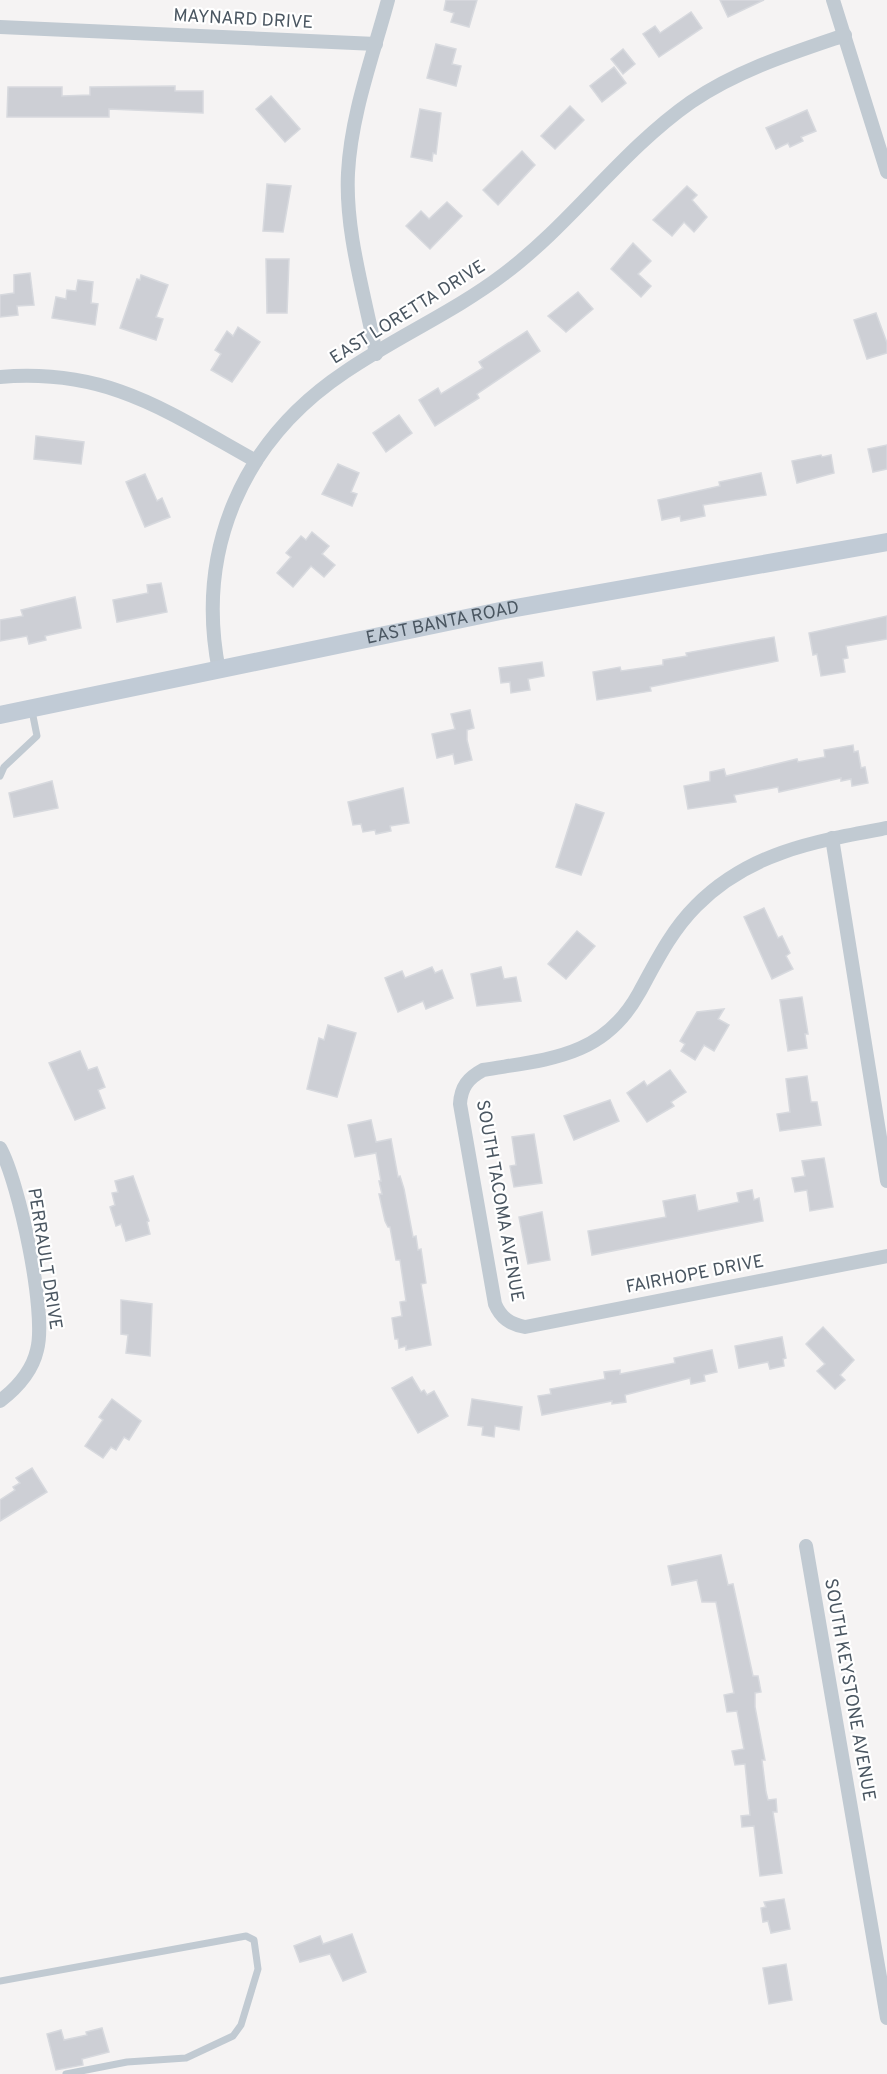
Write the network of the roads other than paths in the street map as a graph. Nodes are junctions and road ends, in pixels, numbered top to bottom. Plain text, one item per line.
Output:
1 (388, 0) edge
2 (833, 0) edge
3 (0, 27) edge
4 (844, 35) junction
5 (376, 44) junction
6 (887, 172) edge
7 (376, 354) junction
8 (0, 377) edge
9 (256, 461) junction
10 (887, 542) edge
11 (219, 670) junction
12 (32, 708) junction
13 (0, 715) edge
14 (0, 776) edge
15 (887, 828) edge
16 (832, 838) junction
17 (0, 1148) edge
18 (887, 1181) edge
19 (887, 1256) edge
20 (511, 1322) joint
21 (0, 1401) edge
22 (806, 1546) dead end
23 (0, 1981) edge
24 (887, 2018) edge
25 (66, 2074) edge

1 - 5 street
2 - 4 street
3 - 5 street, MAYNARD DRIVE
4 - 6 street
4 - 7 street, EAST LORETTA DRIVE
5 - 7 street
7 - 9 street, EAST LORETTA DRIVE
8 - 9 street
9 - 11 street, EAST LORETTA DRIVE
10 - 11 street, EAST BANTA ROAD
11 - 12 street, EAST BANTA ROAD
12 - 13 street, EAST BANTA ROAD
12 - 14 lane
15 - 16 street
16 - 18 street
16 - 20 street, SOUTH TACOMA AVENUE
17 - 21 street, PERRAULT DRIVE
19 - 20 street, FAIRHOPE DRIVE
22 - 24 street, SOUTH KEYSTONE AVENUE
23 - 25 lane

